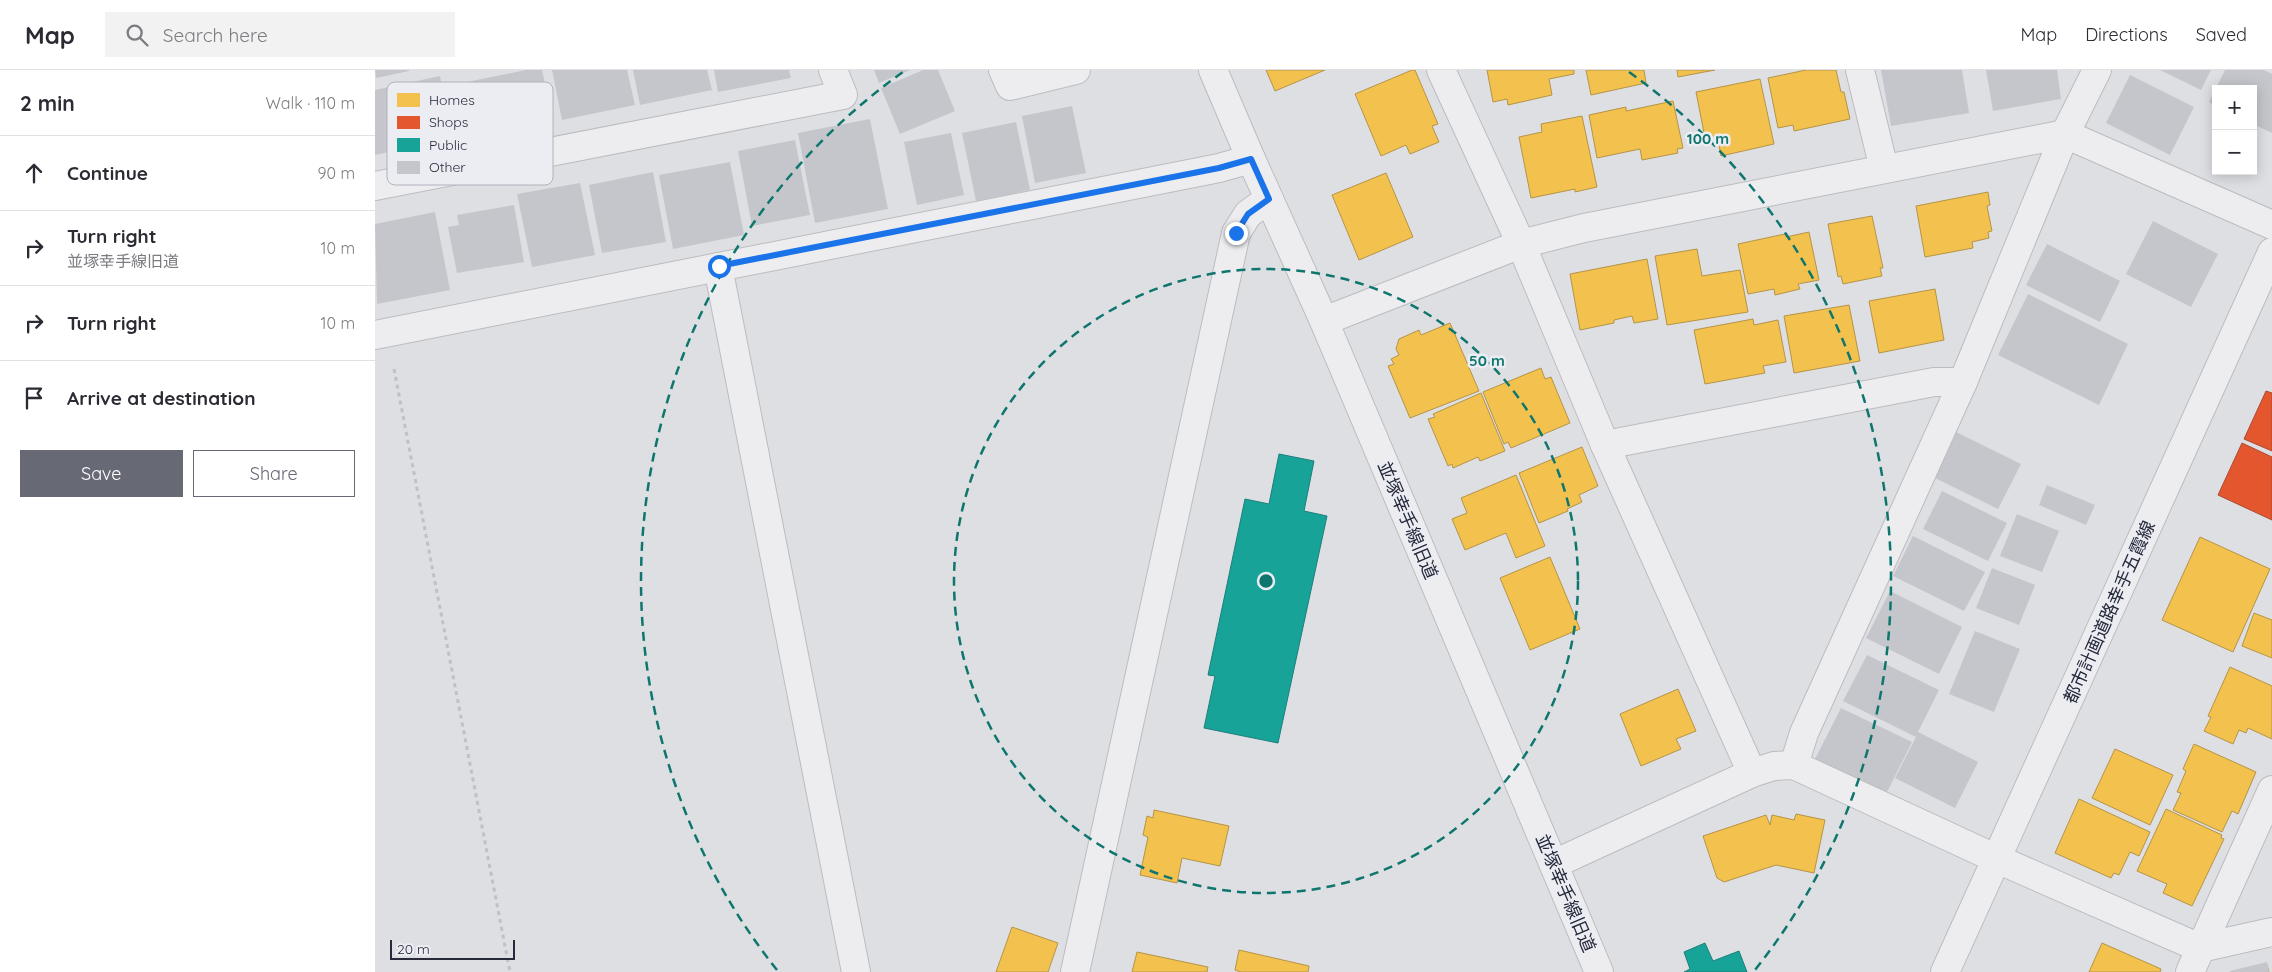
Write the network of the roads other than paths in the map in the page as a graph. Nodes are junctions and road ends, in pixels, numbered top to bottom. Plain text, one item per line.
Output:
1 (833, 70) edge
2 (1003, 70) edge
3 (1076, 70) edge
4 (1213, 70) edge
5 (1441, 70) edge
6 (1860, 70) edge
7 (2097, 70) edge
8 (2065, 134) junction
9 (553, 151) edge
10 (1251, 159) junction
11 (1884, 170) junction
12 (1269, 199) junction
13 (2272, 225) edge
14 (1521, 244) junction
15 (2272, 252) edge
16 (719, 266) junction
17 (1324, 321) junction
18 (381, 334) edge
19 (1963, 382) junction
20 (1605, 446) junction
21 (1794, 765) junction
22 (1752, 774) junction
23 (2272, 790) edge
24 (1997, 860) junction
25 (1554, 864) junction
26 (2272, 932) edge
27 (2195, 960) edge
28 (856, 972) edge
29 (1075, 972) edge
30 (1599, 972) edge
31 (1945, 972) edge

1 - 9 street
2 - 3 street
4 - 10 street, 並塚幸手線旧道
5 - 14 street
6 - 11 street
7 - 8 street
8 - 11 street
8 - 13 street
8 - 19 street
10 - 12 street, 並塚幸手線旧道
10 - 16 street
11 - 14 street
12 - 17 street, 並塚幸手線旧道
12 - 29 street
14 - 17 street
14 - 20 street
15 - 24 street, 都市計画道路幸手五霞線
16 - 18 street
16 - 28 street
17 - 25 street, 並塚幸手線旧道
19 - 20 street
19 - 21 street
20 - 22 street
21 - 22 street
21 - 24 street
22 - 25 street
23 - 27 street
24 - 27 street
24 - 31 street, 都市計画道路幸手五霞線
25 - 30 street, 並塚幸手線旧道
26 - 27 street

